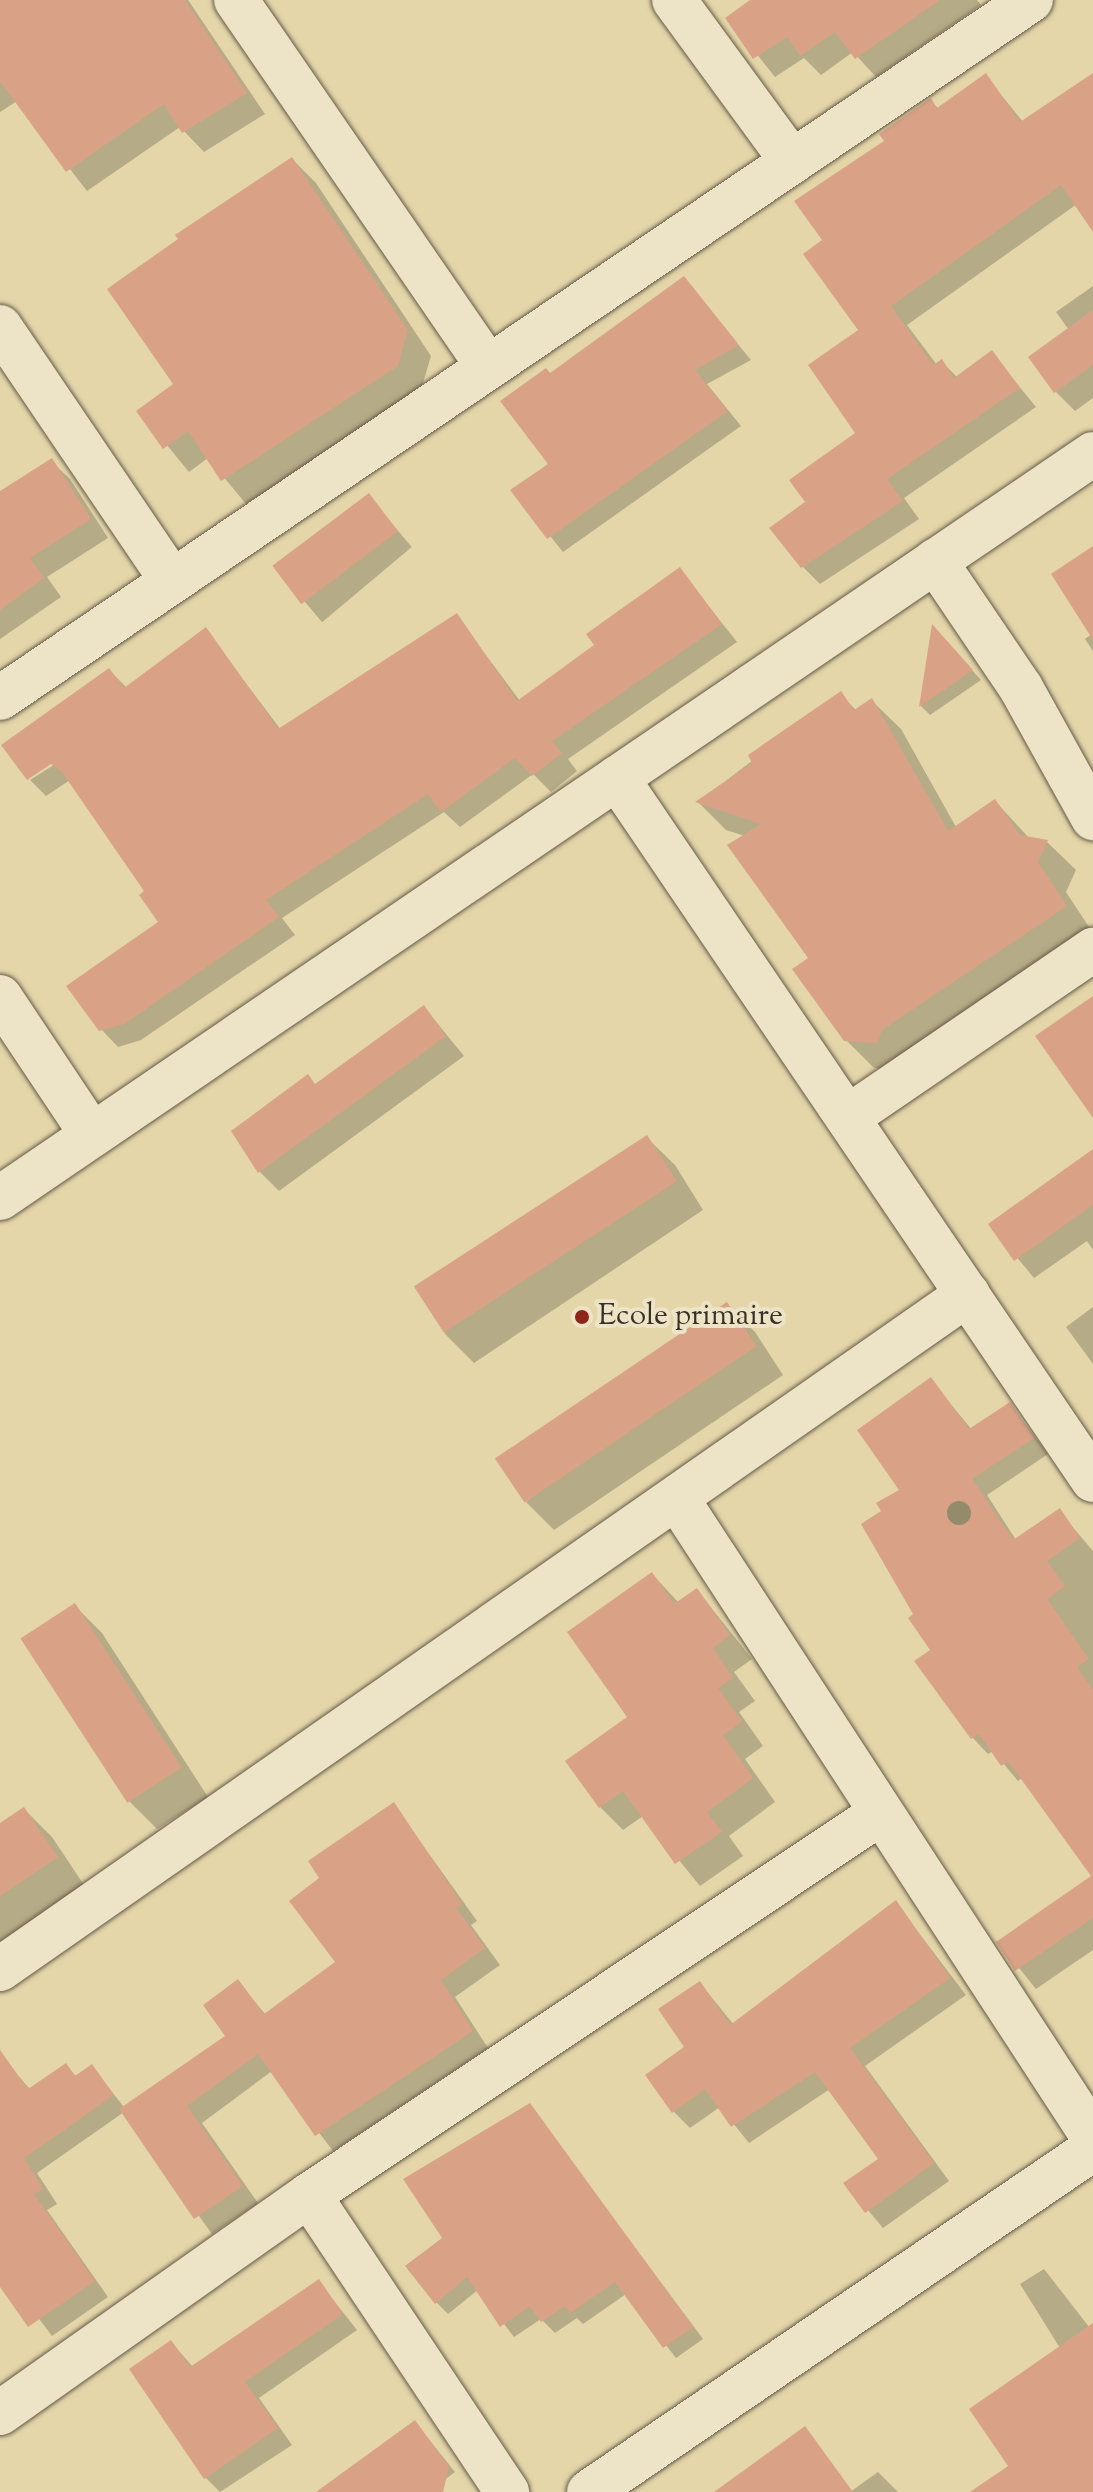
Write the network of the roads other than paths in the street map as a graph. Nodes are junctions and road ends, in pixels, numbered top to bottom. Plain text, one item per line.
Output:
1 (236, 0) edge
2 (674, 0) edge
3 (1031, 0) edge
4 (792, 161) junction
5 (0, 327) edge
6 (488, 367) junction
7 (1093, 454) edge
8 (935, 561) junction
9 (172, 581) junction
10 (0, 698) edge
11 (617, 778) junction
12 (1093, 818) edge
13 (1093, 950) edge
14 (0, 997) edge
15 (848, 1117) junction
16 (92, 1135) junction
17 (0, 1198) edge
18 (968, 1294) junction
19 (1093, 1480) edge
20 (678, 1500) junction
21 (881, 1813) junction
22 (0, 1969) edge
23 (1093, 2137) edge
24 (1093, 2149) edge
25 (309, 2195) junction
26 (0, 2413) edge
27 (507, 2492) edge
28 (589, 2492) edge

1 - 6 street
2 - 4 street
3 - 4 street
4 - 6 street
5 - 9 street
6 - 9 street
7 - 8 street
8 - 11 street
8 - 12 street
9 - 10 street
11 - 15 street
11 - 16 street
13 - 15 street
14 - 16 street
15 - 18 street
16 - 17 street
18 - 19 street
18 - 20 street
20 - 21 street
20 - 22 street
21 - 23 street
21 - 25 street
24 - 28 street
25 - 26 street
25 - 27 street

